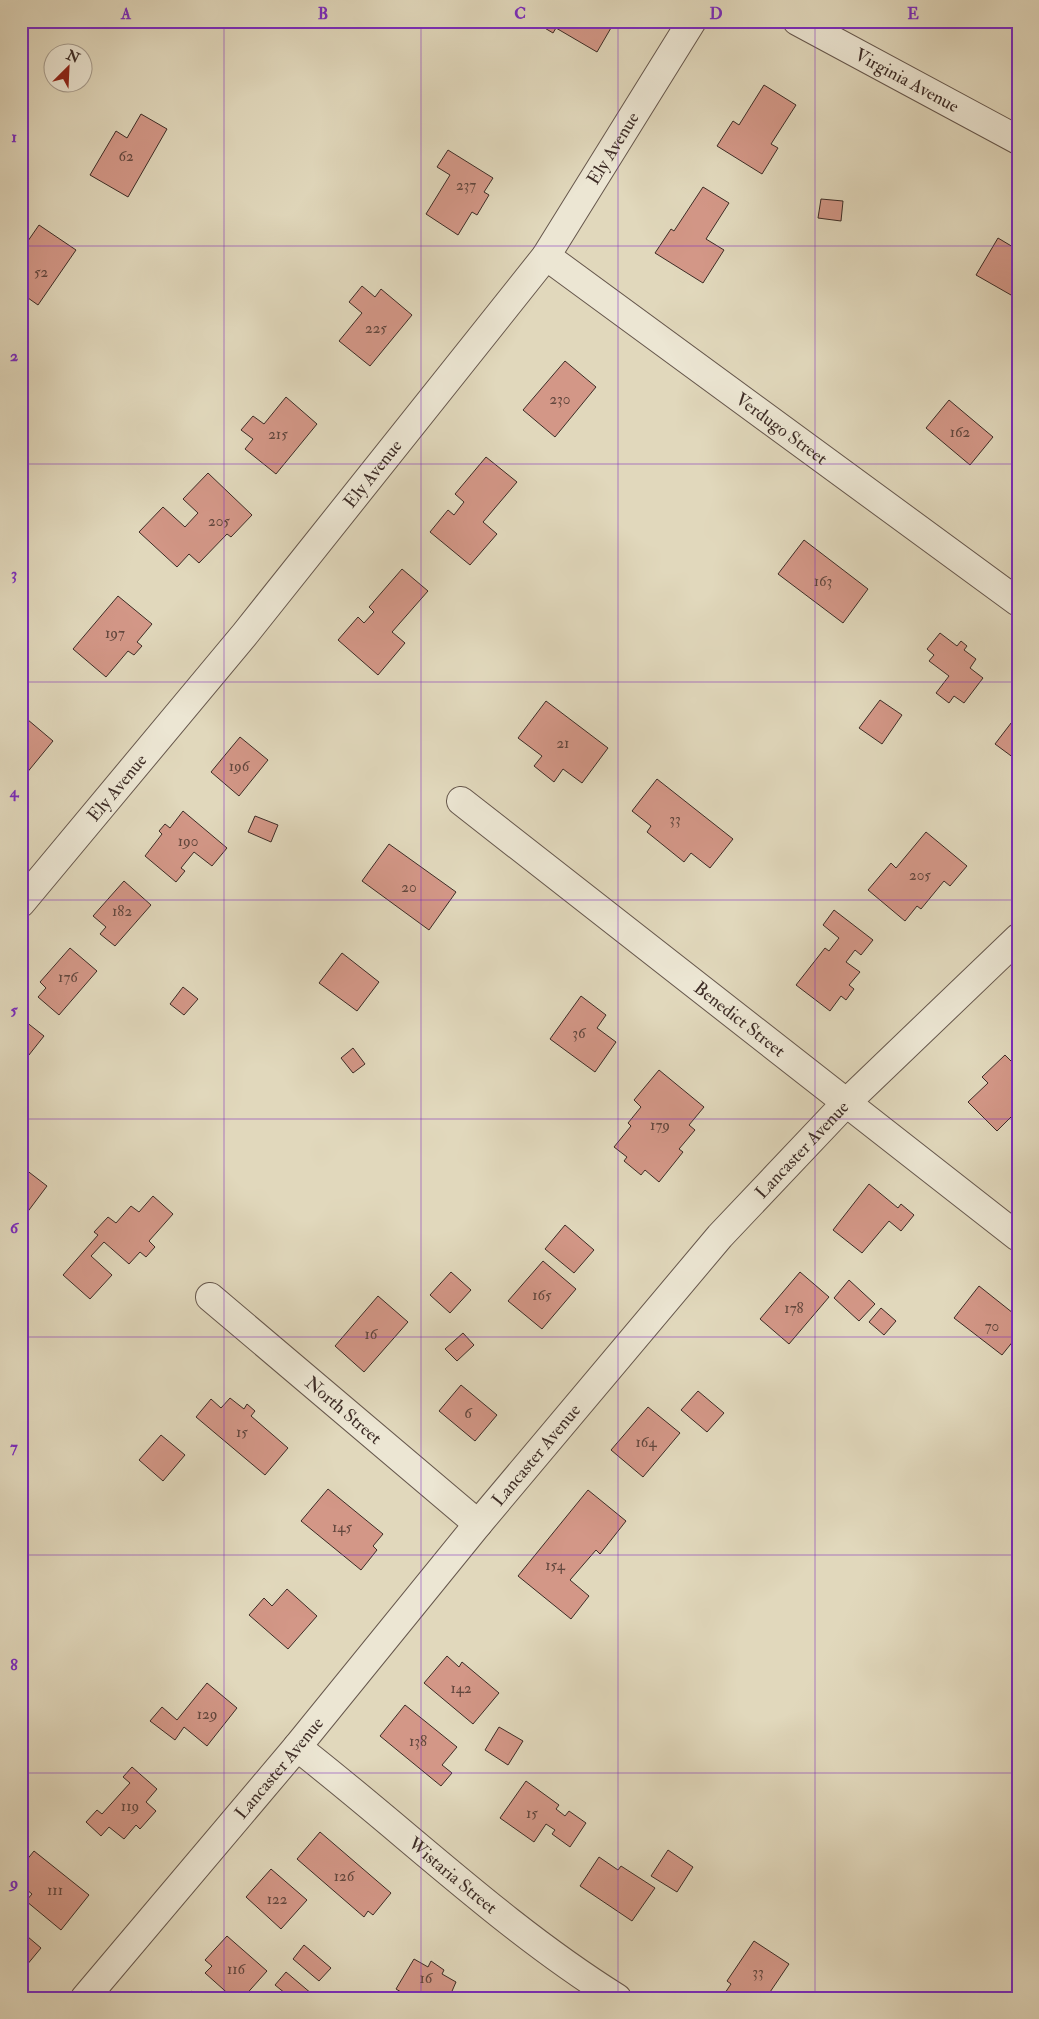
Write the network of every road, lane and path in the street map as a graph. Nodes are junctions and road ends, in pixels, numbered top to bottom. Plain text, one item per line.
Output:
1 (692, 21) edge
2 (797, 21) edge
3 (1018, 140) edge
4 (546, 256) junction
5 (1018, 602) edge
6 (461, 801) dead end
7 (21, 904) edge
8 (1018, 938) edge
9 (845, 1104) junction
10 (1018, 1237) edge
11 (210, 1297) dead end
12 (478, 1524) junction
13 (297, 1747) junction
14 (85, 1998) edge
15 (617, 1998) edge

1 - 4 street, Ely Avenue
2 - 3 street, Virginia Avenue
4 - 5 street, Verdugo Street
4 - 7 street, Ely Avenue
6 - 9 street, Benedict Street
8 - 9 street, Lancaster Avenue
9 - 10 street, Benedict Street
9 - 12 street, Lancaster Avenue
11 - 12 street, North Street
12 - 13 street, Lancaster Avenue
13 - 14 street, Lancaster Avenue
13 - 15 street, Wistaria Street

